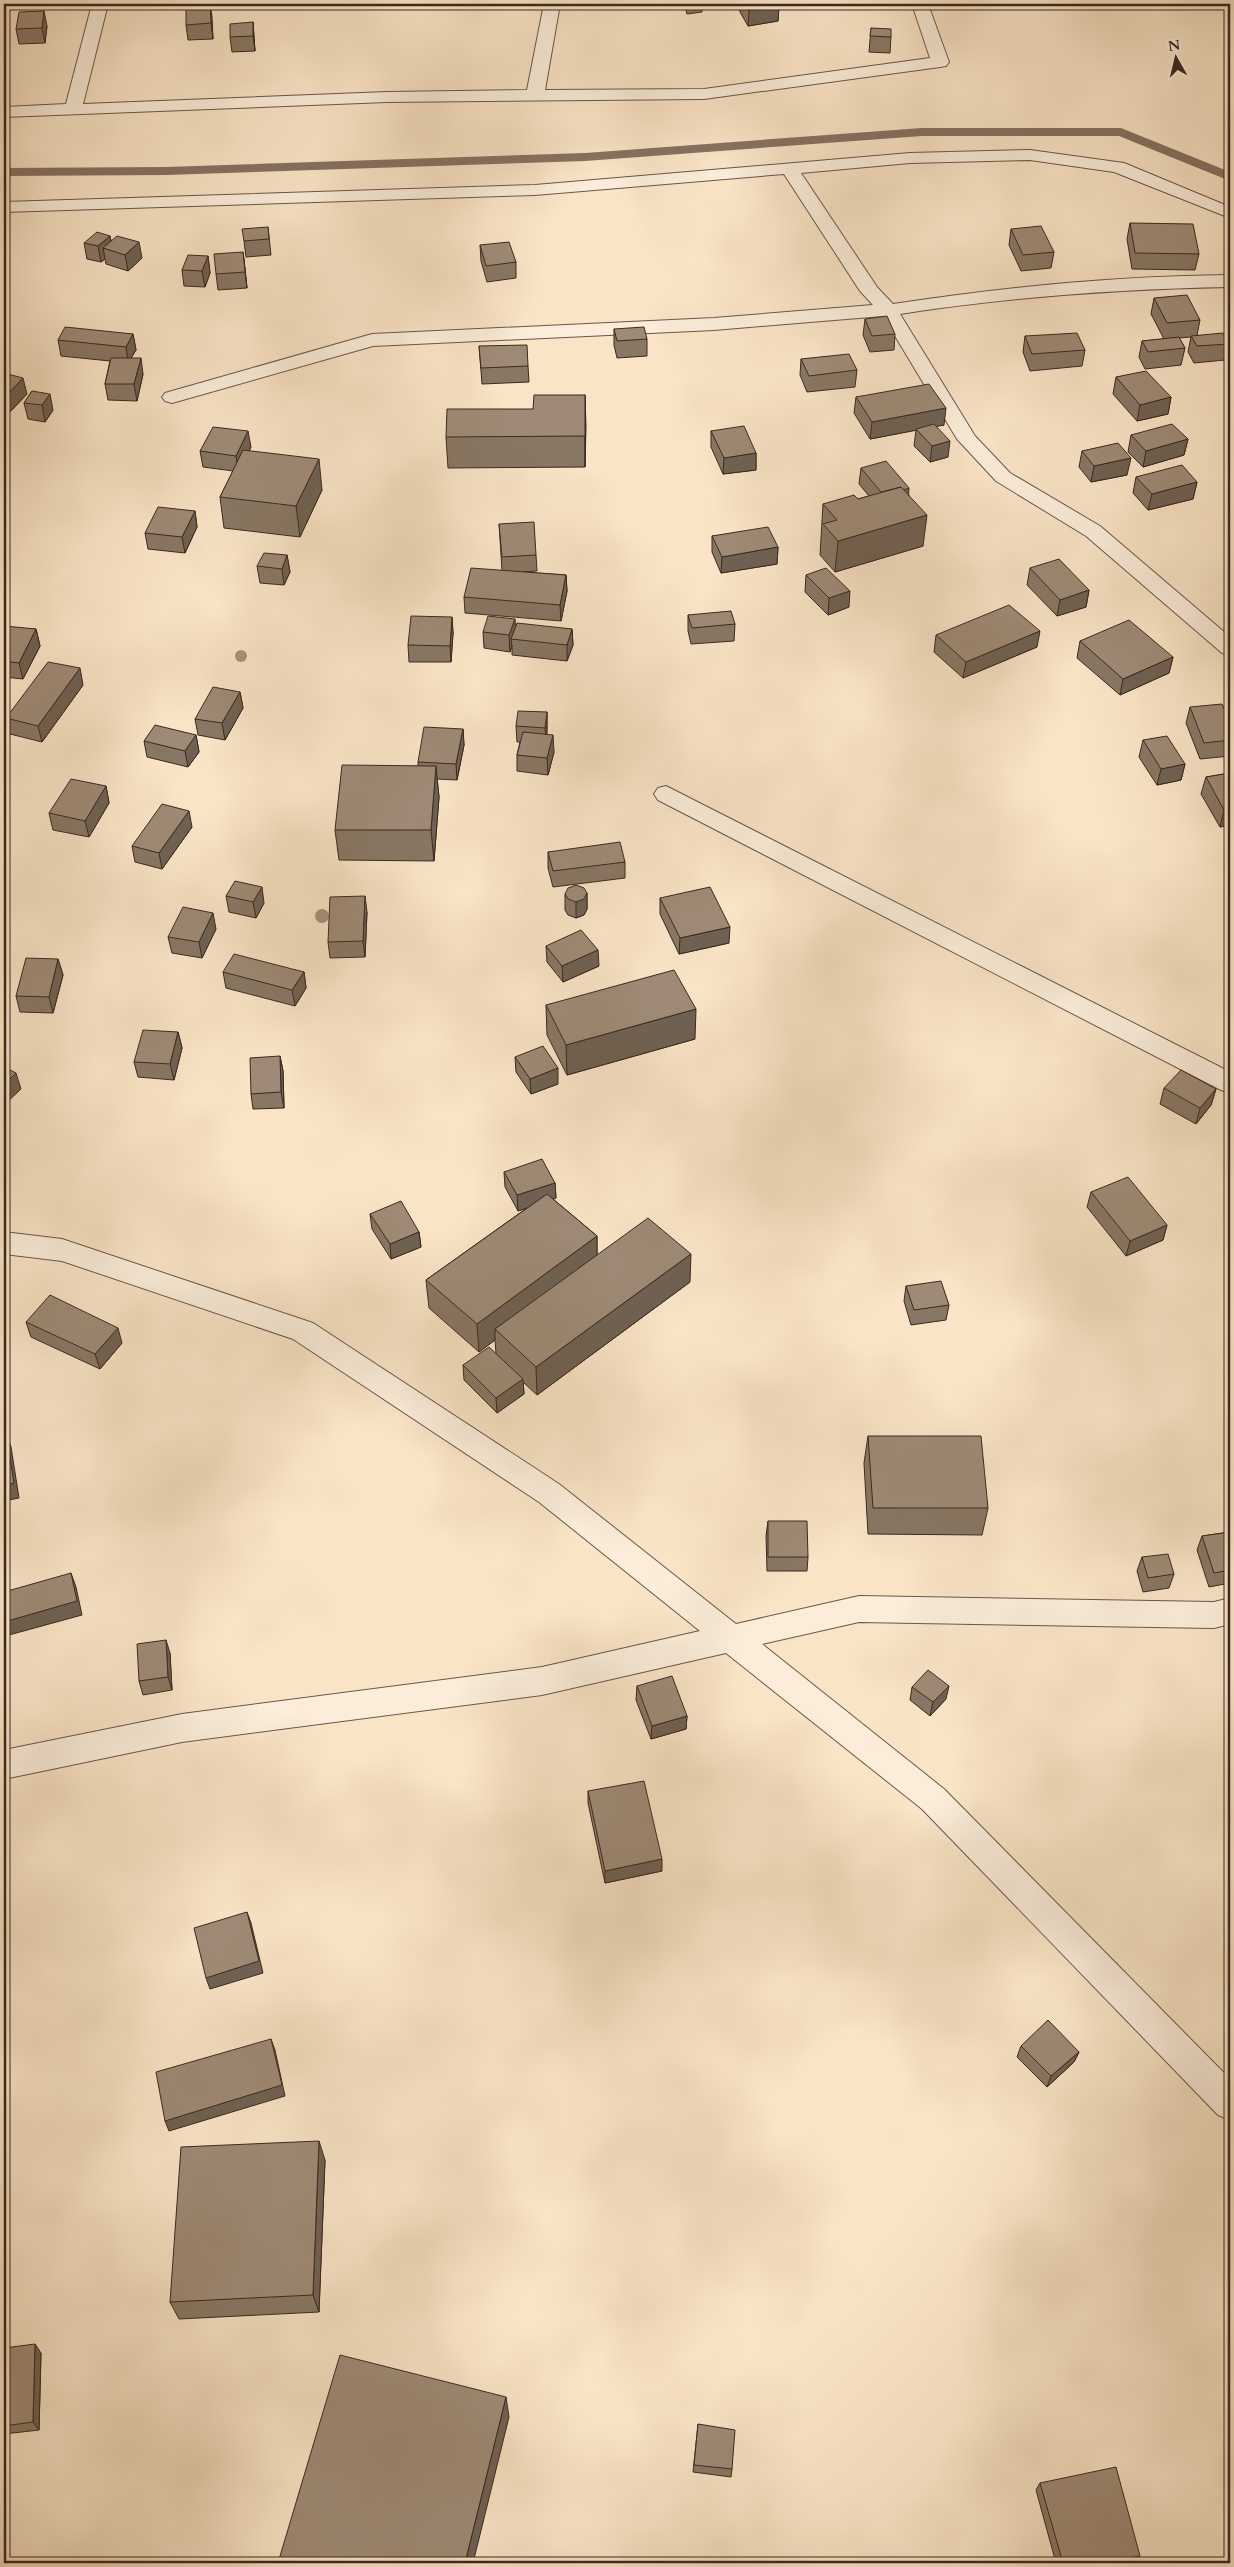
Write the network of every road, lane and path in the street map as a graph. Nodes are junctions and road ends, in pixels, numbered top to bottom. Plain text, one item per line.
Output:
1 (100, 4) edge
2 (552, 4) edge
3 (920, 4) edge
4 (535, 96) junction
5 (73, 110) junction
6 (4, 112) edge
7 (789, 168) junction
8 (4, 207) edge
9 (1230, 213) edge
10 (1227, 286) edge
11 (888, 310) junction
12 (172, 397) dead end
13 (1230, 648) edge
14 (666, 794) dead end
15 (1230, 1082) edge
16 (4, 1244) edge
17 (1230, 1611) edge
18 (731, 1638) junction
19 (4, 1765) edge
20 (1230, 2103) edge

1 - 5 street
2 - 4 street
3 - 4 street
4 - 5 street
5 - 6 street
7 - 8 street
7 - 9 street
7 - 11 street
10 - 11 street
11 - 12 street
11 - 13 street
14 - 15 street
16 - 18 street
17 - 18 street
18 - 19 street
18 - 20 street

